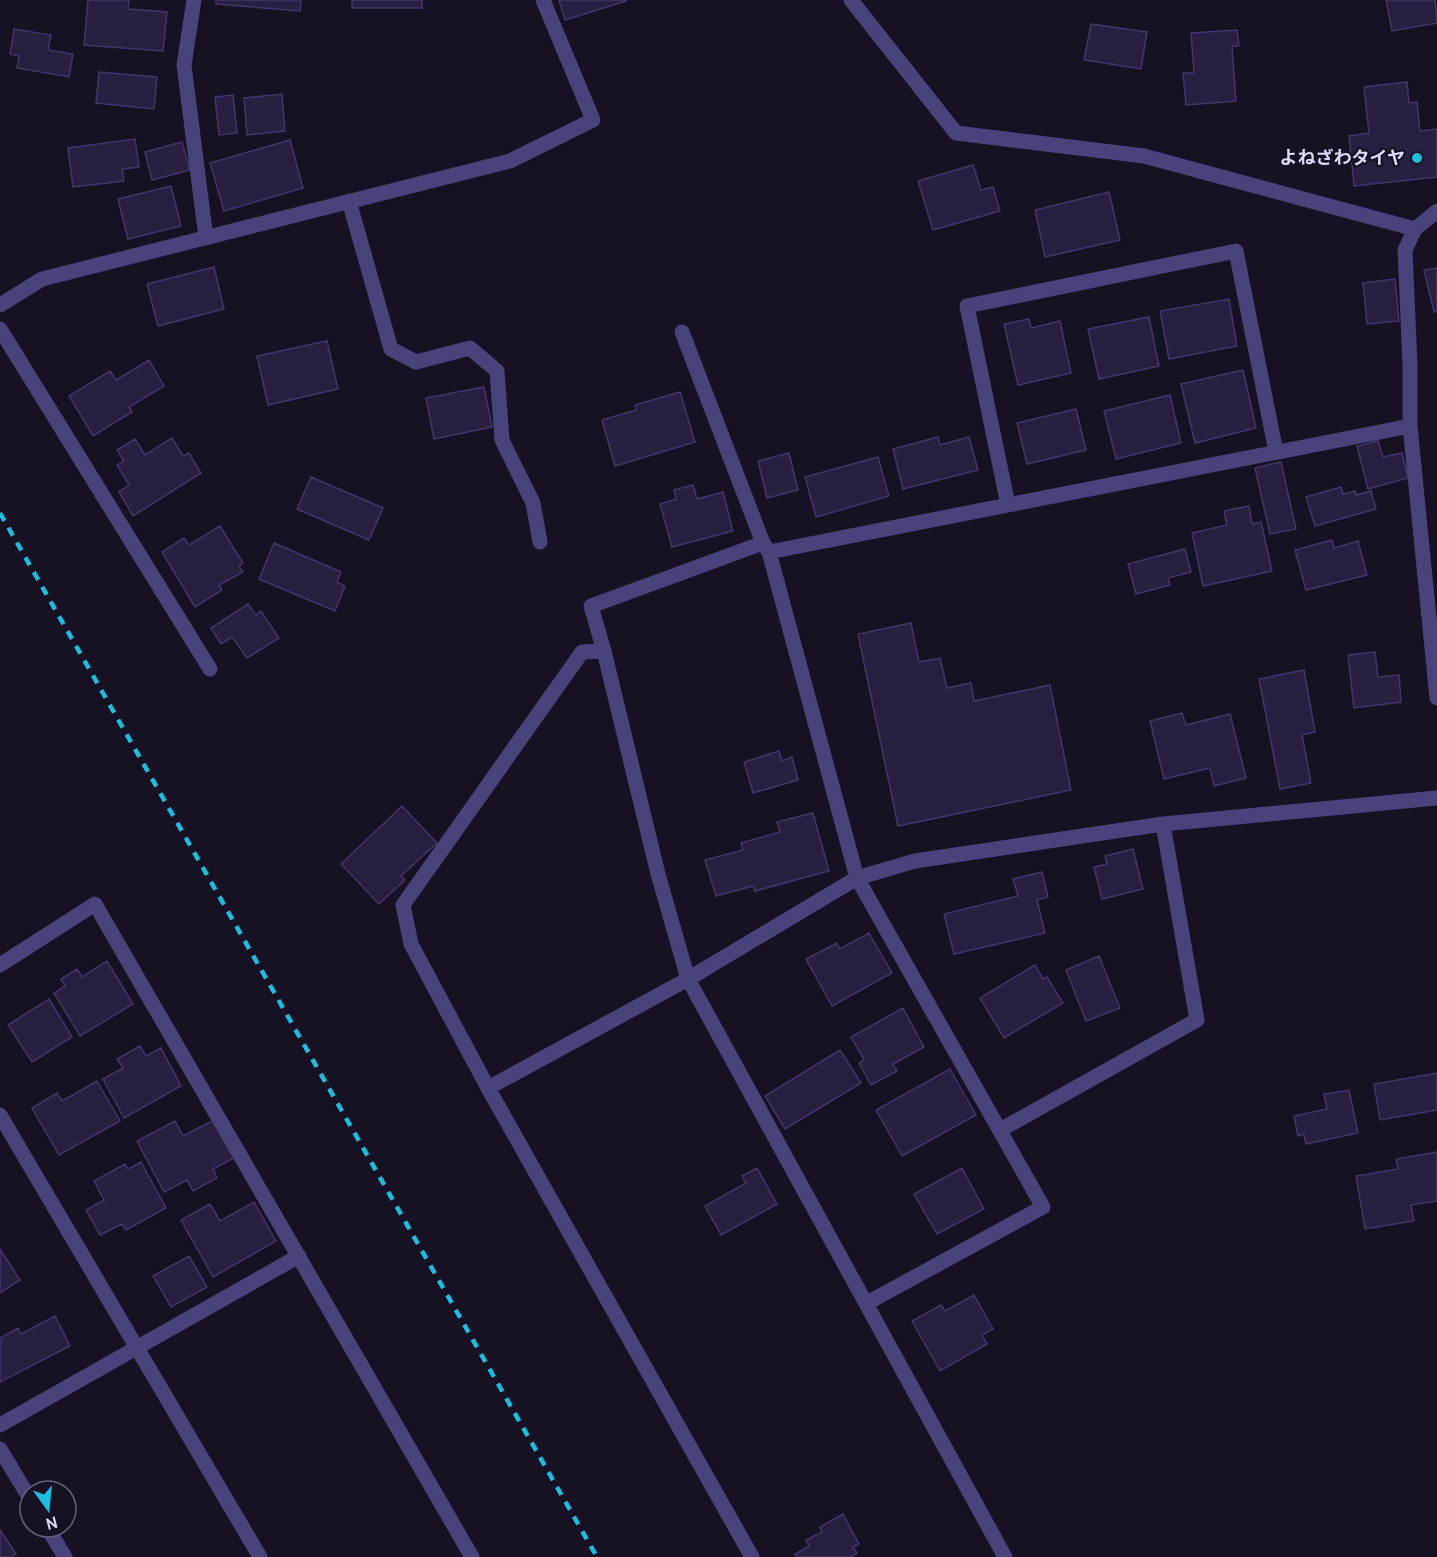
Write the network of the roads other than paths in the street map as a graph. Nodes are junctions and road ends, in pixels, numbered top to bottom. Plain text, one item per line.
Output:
1 (194, 0) edge
2 (543, 0) edge
3 (855, 1) edge
4 (349, 201) junction
5 (1437, 211) edge
6 (1415, 229) junction
7 (206, 238) junction
8 (0, 305) edge
9 (0, 329) edge
10 (682, 332) dead end
11 (1410, 426) junction
12 (1276, 452) junction
13 (1008, 505) junction
14 (540, 543) dead end
15 (766, 548) junction
16 (604, 651) junction
17 (210, 669) dead end
18 (1437, 698) edge
19 (1437, 798) edge
20 (1163, 824) junction
21 (857, 878) junction
22 (0, 965) edge
23 (688, 979) junction
24 (488, 1088) junction
25 (0, 1115) edge
26 (1000, 1130) junction
27 (299, 1256) junction
28 (867, 1303) junction
29 (138, 1346) junction
30 (0, 1425) edge
31 (0, 1449) edge
32 (18, 1479) edge
33 (54, 1539) edge
34 (65, 1557) edge
35 (260, 1557) edge
36 (472, 1557) edge
37 (752, 1557) edge
38 (1005, 1557) edge

1 - 7 street
2 - 4 street
3 - 6 street
4 - 7 street
4 - 14 street
5 - 6 street
6 - 11 street
7 - 8 street
9 - 17 street
10 - 15 street
11 - 12 street
11 - 18 street
12 - 13 street
12 - 13 street
13 - 15 street
15 - 16 street
15 - 21 street
16 - 23 street
16 - 24 street
19 - 20 street
20 - 21 street
20 - 26 street
21 - 23 street
21 - 26 street
22 - 27 street
23 - 24 street
23 - 28 street
24 - 37 street
25 - 29 street
26 - 28 street
27 - 29 street
27 - 36 street
28 - 38 street
29 - 30 street
29 - 35 street
31 - 32 street
33 - 34 street

